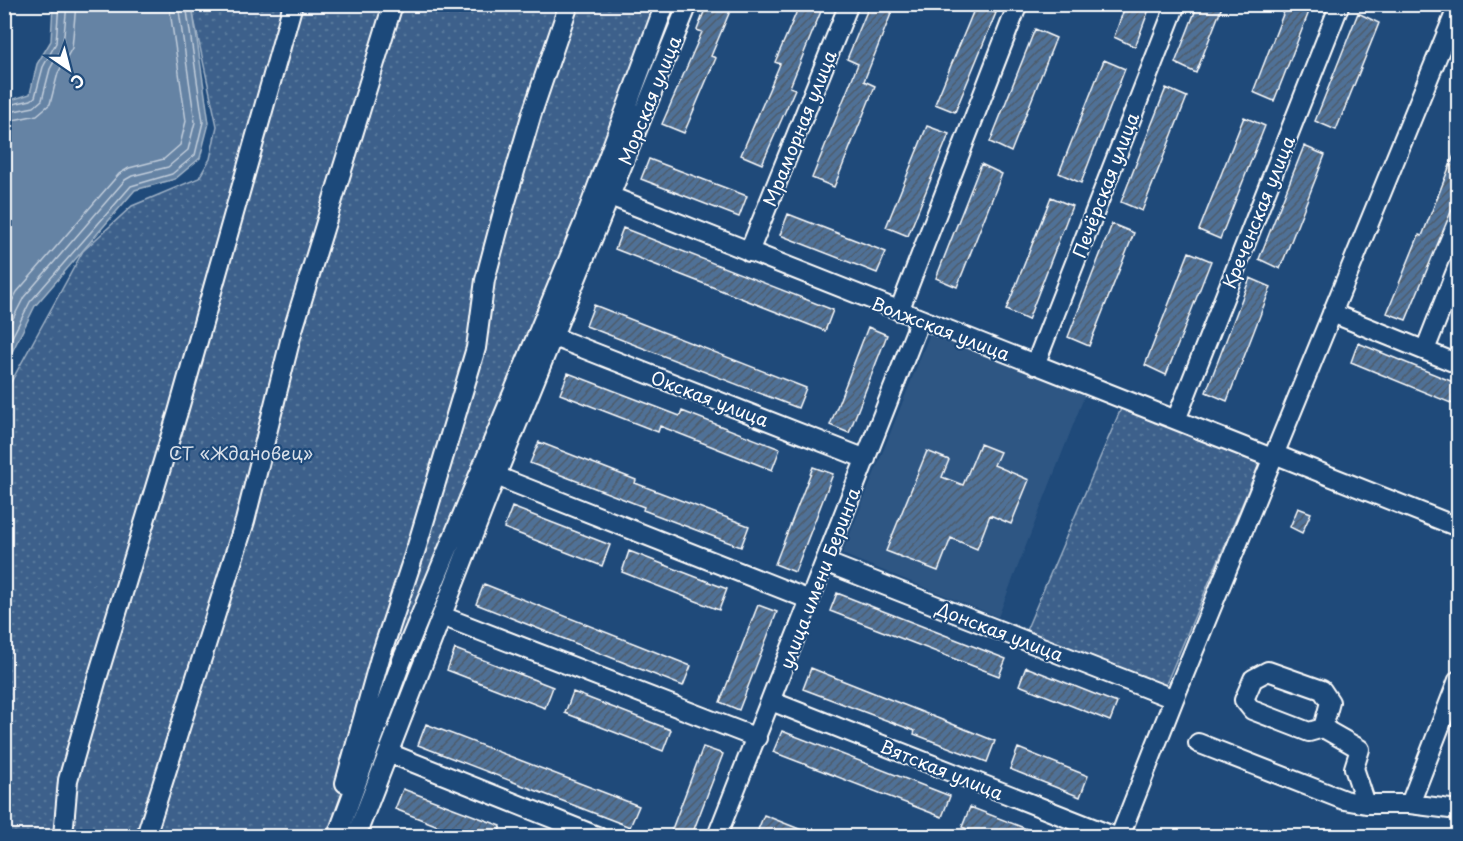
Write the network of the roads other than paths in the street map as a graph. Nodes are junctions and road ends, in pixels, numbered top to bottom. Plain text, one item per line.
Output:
1 (293, 4) edge
2 (393, 4) edge
3 (569, 4) edge
4 (665, 4) edge
5 (688, 4) edge
6 (849, 4) edge
7 (1018, 4) edge
8 (1176, 4) edge
9 (1340, 4) edge
10 (1457, 13) edge
11 (610, 196) junction
12 (749, 252) junction
13 (1458, 266) edge
14 (899, 311) junction
15 (1332, 313) junction
16 (920, 320) junction
17 (554, 337) junction
18 (1425, 350) junction
19 (1458, 364) edge
20 (1035, 365) junction
21 (1176, 420) junction
22 (1273, 456) junction
23 (866, 459) junction
24 (496, 476) junction
25 (1458, 527) edge
26 (825, 562) junction
27 (810, 600) junction
28 (442, 616) junction
29 (1458, 680) edge
30 (1174, 699) junction
31 (771, 701) junction
32 (1323, 728) junction
33 (757, 738) junction
34 (1198, 743) dead end
35 (389, 753) junction
36 (1366, 804) junction
37 (1410, 804) junction
38 (1458, 810) edge
39 (63, 837) edge
40 (146, 837) edge
41 (329, 837) edge
42 (337, 837) edge
43 (356, 837) edge
44 (597, 837) edge
45 (717, 837) edge
46 (1113, 837) edge
47 (1120, 837) edge

1 - 39 street
2 - 40 street
3 - 41 street
4 - 42 street
5 - 11 street, Морская улица
6 - 12 street, Мраморная улица
7 - 14 street
8 - 20 street, Печёрская улица
9 - 21 street, Креченская улица
10 - 15 street
11 - 12 street, Волжская улица
11 - 17 street, Морская улица
12 - 14 street, Волжская улица
13 - 18 street
14 - 16 street, Волжская улица
15 - 18 street
15 - 22 street
16 - 20 street, Волжская улица
16 - 23 street, улица имени Беринга
17 - 23 street, Окская улица
17 - 24 street, Морская улица
18 - 19 street
20 - 21 street, Волжская улица
21 - 22 street, Волжская улица
22 - 25 street, Волжская улица
22 - 30 street
23 - 26 street, улица имени Беринга
24 - 27 street
24 - 28 street, Морская улица
26 - 27 street, улица имени Беринга
26 - 30 street, Донская улица
27 - 31 street, улица имени Беринга
28 - 33 street
28 - 35 street, Морская улица
29 - 37 street
30 - 47 street
31 - 33 street, улица имени Беринга
31 - 46 street, Вятская улица
32 - 32 street
32 - 36 street
33 - 45 street, улица имени Беринга
34 - 36 street
35 - 43 street, Морская улица
35 - 44 street
36 - 37 street
37 - 38 street

